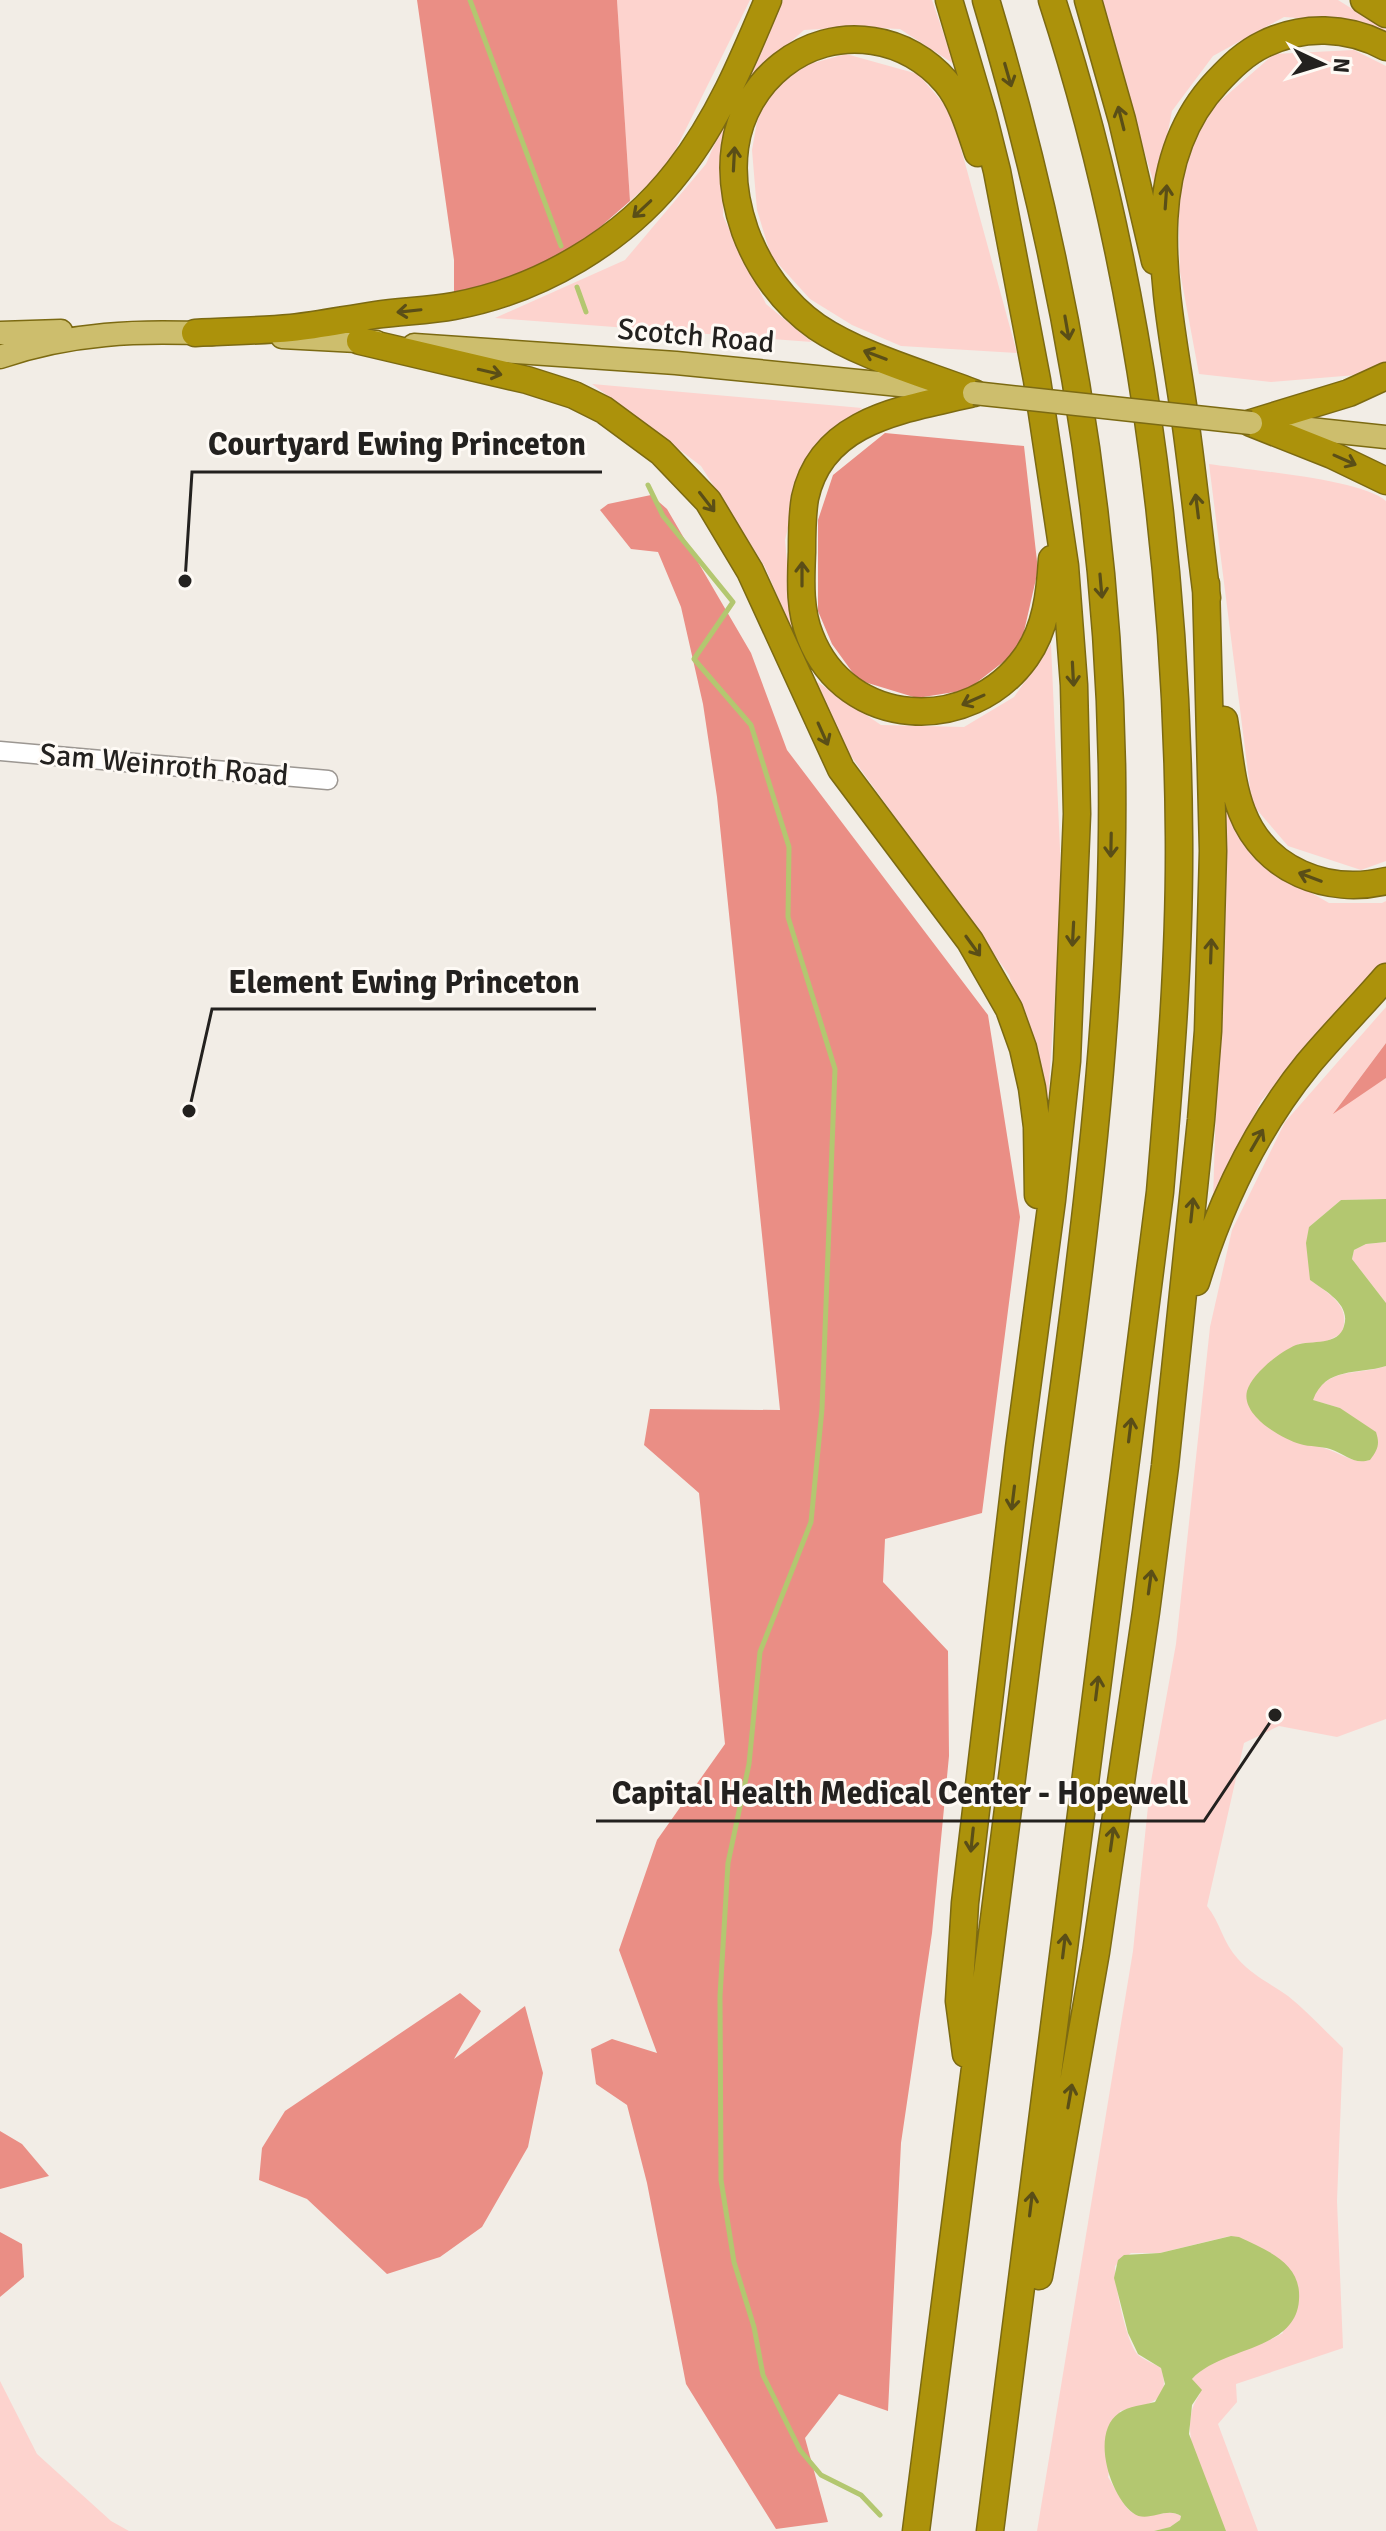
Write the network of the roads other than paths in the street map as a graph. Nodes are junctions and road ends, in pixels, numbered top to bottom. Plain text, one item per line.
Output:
1 (768, 0) edge
2 (949, 0) edge
3 (986, 0) edge
4 (1052, 0) edge
5 (1088, 0) edge
6 (1364, 0) edge
7 (1386, 14) edge
8 (1386, 47) edge
9 (1171, 330) junction
10 (1028, 331) junction
11 (0, 333) edge
12 (114, 333) junction
13 (195, 333) junction
14 (360, 341) junction
15 (0, 357) edge
16 (1386, 376) edge
17 (974, 393) junction
18 (1251, 423) junction
19 (1386, 437) edge
20 (1048, 458) junction
21 (1386, 481) edge
22 (1206, 584) junction
23 (0, 751) edge
24 (328, 780) dead end
25 (1386, 881) edge
26 (1386, 977) edge
27 (1176, 1371) junction
28 (1019, 1448) junction
29 (971, 2085) junction
30 (916, 2531) edge
31 (992, 2531) edge

1 -> 13 highway
2 - 10 highway
3 -> 29 highway
31 -> 4 highway
9 -> 5 highway
6 - 7 highway
9 -> 8 highway
22 -> 9 highway
17 -> 10 highway
10 - 20 highway
11 - 12 main road
12 - 13 main road, Scotch Road
12 - 15 main road, Scotch Road
13 - 14 main road, Scotch Road
14 - 17 main road, Scotch Road
14 -> 28 highway
16 - 18 highway
17 - 18 main road, Scotch Road, bridge
20 -> 17 highway
18 - 19 main road, Scotch Road
18 -> 21 highway
20 -> 28 highway
25 -> 22 highway
27 -> 22 highway
23 - 24 street, Sam Weinroth Road
27 -> 26 highway
31 -> 27 highway
28 -> 29 highway
29 - 30 highway

